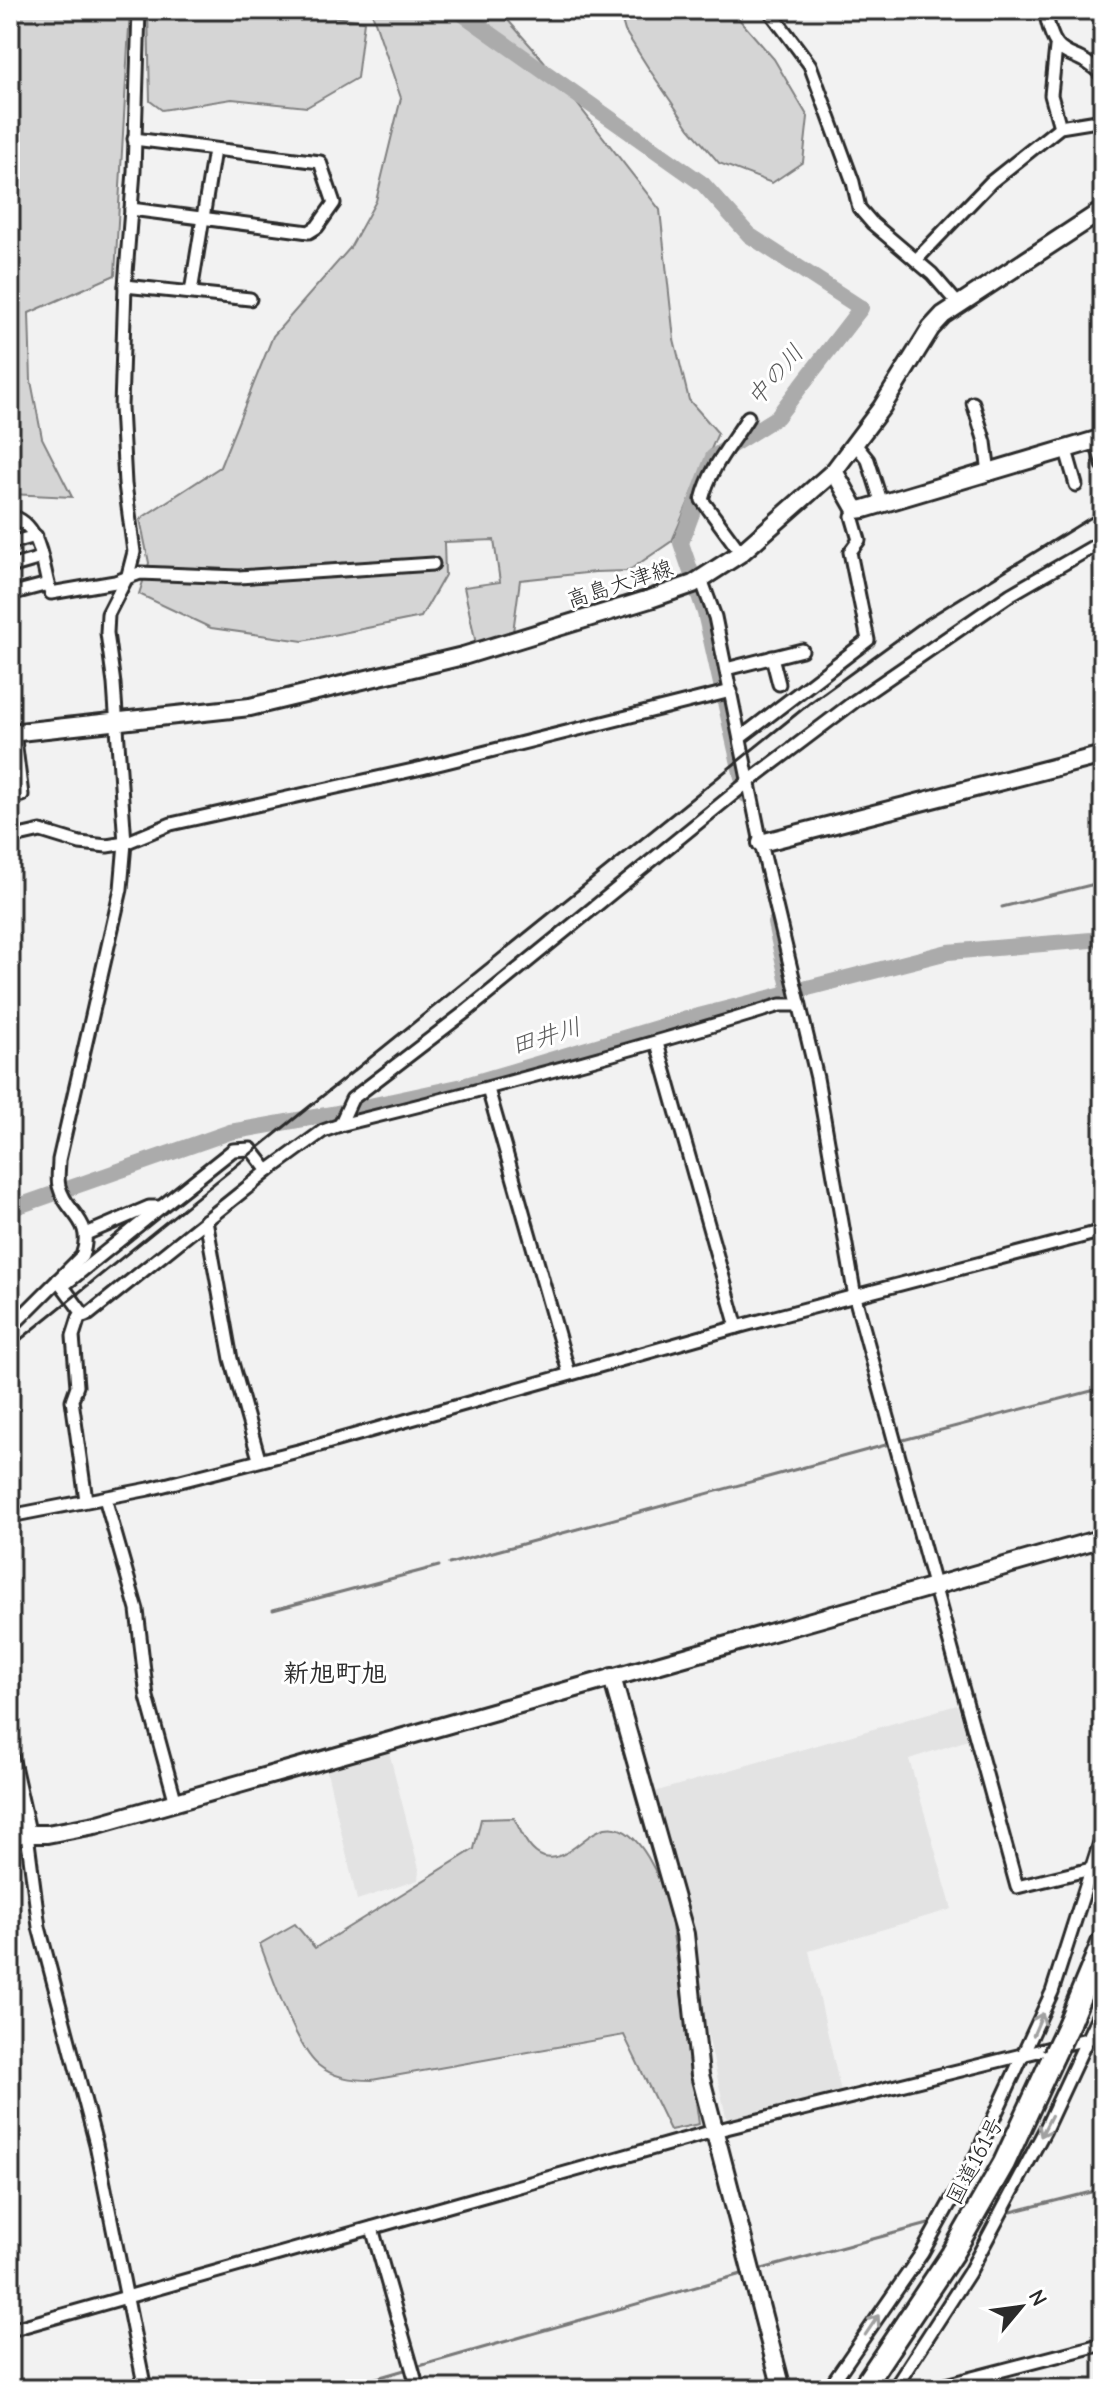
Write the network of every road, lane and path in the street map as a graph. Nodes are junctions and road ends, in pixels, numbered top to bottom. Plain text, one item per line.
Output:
1 (139, 10) edge
2 (769, 10) edge
3 (1045, 10) edge
4 (1056, 47) junction
5 (1103, 76) edge
6 (1103, 120) edge
7 (1060, 127) junction
8 (134, 139) junction
9 (214, 150) junction
10 (131, 209) junction
11 (1103, 210) edge
12 (202, 218) junction
13 (916, 260) junction
14 (125, 286) junction
15 (191, 292) junction
16 (250, 299) dead end
17 (958, 304) junction
18 (973, 403) dead end
19 (748, 417) dead end
20 (1099, 439) edge
21 (855, 444) junction
22 (1066, 450) junction
23 (1103, 465) edge
24 (834, 471) junction
25 (989, 473) junction
26 (1076, 485) dead end
27 (882, 504) junction
28 (856, 510) junction
29 (10, 516) edge
30 (36, 536) junction
31 (1103, 541) edge
32 (10, 543) edge
33 (741, 553) junction
34 (41, 558) junction
35 (433, 564) dead end
36 (10, 567) edge
37 (128, 575) junction
38 (698, 581) junction
39 (48, 584) junction
40 (10, 594) edge
41 (802, 650) dead end
42 (772, 657) junction
43 (726, 669) junction
44 (779, 684) dead end
45 (731, 691) junction
46 (116, 722) junction
47 (12, 732) edge
48 (740, 738) junction
49 (1103, 755) edge
50 (15, 781) edge
51 (748, 782) junction
52 (22, 795) dead end
53 (10, 838) edge
54 (125, 843) junction
55 (761, 843) junction
56 (800, 1005) junction
57 (657, 1043) junction
58 (488, 1089) junction
59 (341, 1122) junction
60 (268, 1171) junction
61 (161, 1207) junction
62 (206, 1220) junction
63 (1103, 1231) edge
64 (86, 1234) junction
65 (58, 1280) junction
66 (855, 1297) junction
67 (84, 1315) junction
68 (737, 1327) junction
69 (10, 1328) edge
70 (569, 1373) junction
71 (259, 1459) junction
72 (105, 1498) junction
73 (86, 1500) junction
74 (10, 1516) edge
75 (1103, 1538) edge
76 (936, 1585) junction
77 (612, 1677) junction
78 (11, 1766) edge
79 (176, 1803) junction
80 (1103, 1833) edge
81 (27, 1834) junction
82 (10, 1841) edge
83 (1098, 1868) edge
84 (1103, 1922) edge
85 (1103, 1941) edge
86 (1103, 1948) edge
87 (1092, 1968) junction
88 (1103, 2005) edge
89 (1103, 2035) edge
90 (1086, 2039) junction
91 (1025, 2054) junction
92 (714, 2131) junction
93 (372, 2228) junction
94 (125, 2298) junction
95 (10, 2330) edge
96 (1103, 2344) edge
97 (145, 2389) edge
98 (418, 2389) edge
99 (782, 2389) edge
100 (828, 2389) edge
101 (862, 2389) edge
102 (894, 2389) edge
103 (930, 2389) edge

1 - 8 street
2 - 13 street
3 - 4 street
4 - 5 street
4 - 7 street
6 - 7 street
7 - 13 street
8 - 9 street
8 - 10 street
9 - 12 street
9 - 12 street
10 - 12 street
10 - 14 street
11 - 17 street, 高島大津線
12 - 15 street
13 - 17 street
14 - 15 street
14 - 37 street
15 - 16 street
17 - 21 street, 高島大津線
18 - 25 street
19 - 33 street
20 - 22 street
20 - 23 street
21 - 24 street, 高島大津線
21 - 27 street
22 - 25 street
22 - 26 street
24 - 28 street
24 - 33 street, 高島大津線
25 - 27 street
27 - 28 street
28 - 48 street
29 - 30 street
30 - 32 street
30 - 34 street
31 - 51 street
33 - 38 street, 高島大津線
34 - 36 street
34 - 39 street
35 - 37 street
37 - 39 street
37 - 46 street
38 - 43 street
38 - 46 street, 高島大津線
39 - 40 street
41 - 42 street
42 - 43 street
42 - 44 street
43 - 45 street
45 - 48 street
45 - 54 street
46 - 47 street, 高島大津線
46 - 54 street
47 - 50 street
48 - 51 street
49 - 55 street
50 - 52 street
51 - 55 street
51 - 59 street
53 - 54 street
54 - 64 street
55 - 56 street
56 - 57 street
56 - 66 street
57 - 58 street
57 - 68 street
58 - 59 street
58 - 70 street
59 - 60 street
60 - 61 street
60 - 62 street
61 - 64 street
61 - 65 street
62 - 67 street
62 - 71 street
63 - 66 street
64 - 65 street
65 - 67 street
65 - 69 street
66 - 68 street
66 - 76 street
67 - 73 street
68 - 70 street
70 - 71 street
71 - 72 street
72 - 73 street
72 - 79 street
73 - 74 street
75 - 76 street
76 - 77 street
76 - 83 street
77 - 79 street
77 - 92 street
78 - 81 street
79 - 81 street
80 - 83 street
81 - 82 street
81 - 94 street
91 -> 83 street
84 - 87 highway
85 - 87 highway, 国道161号
86 - 87 highway
87 - 101 highway, 国道161号, bridge
88 - 90 street
89 - 90 street
90 - 91 street
90 -> 102 street
91 - 92 street
100 -> 91 street
92 - 93 street
92 - 99 street
93 - 94 street
93 - 98 street
94 - 95 street
94 - 97 street
96 - 103 street

